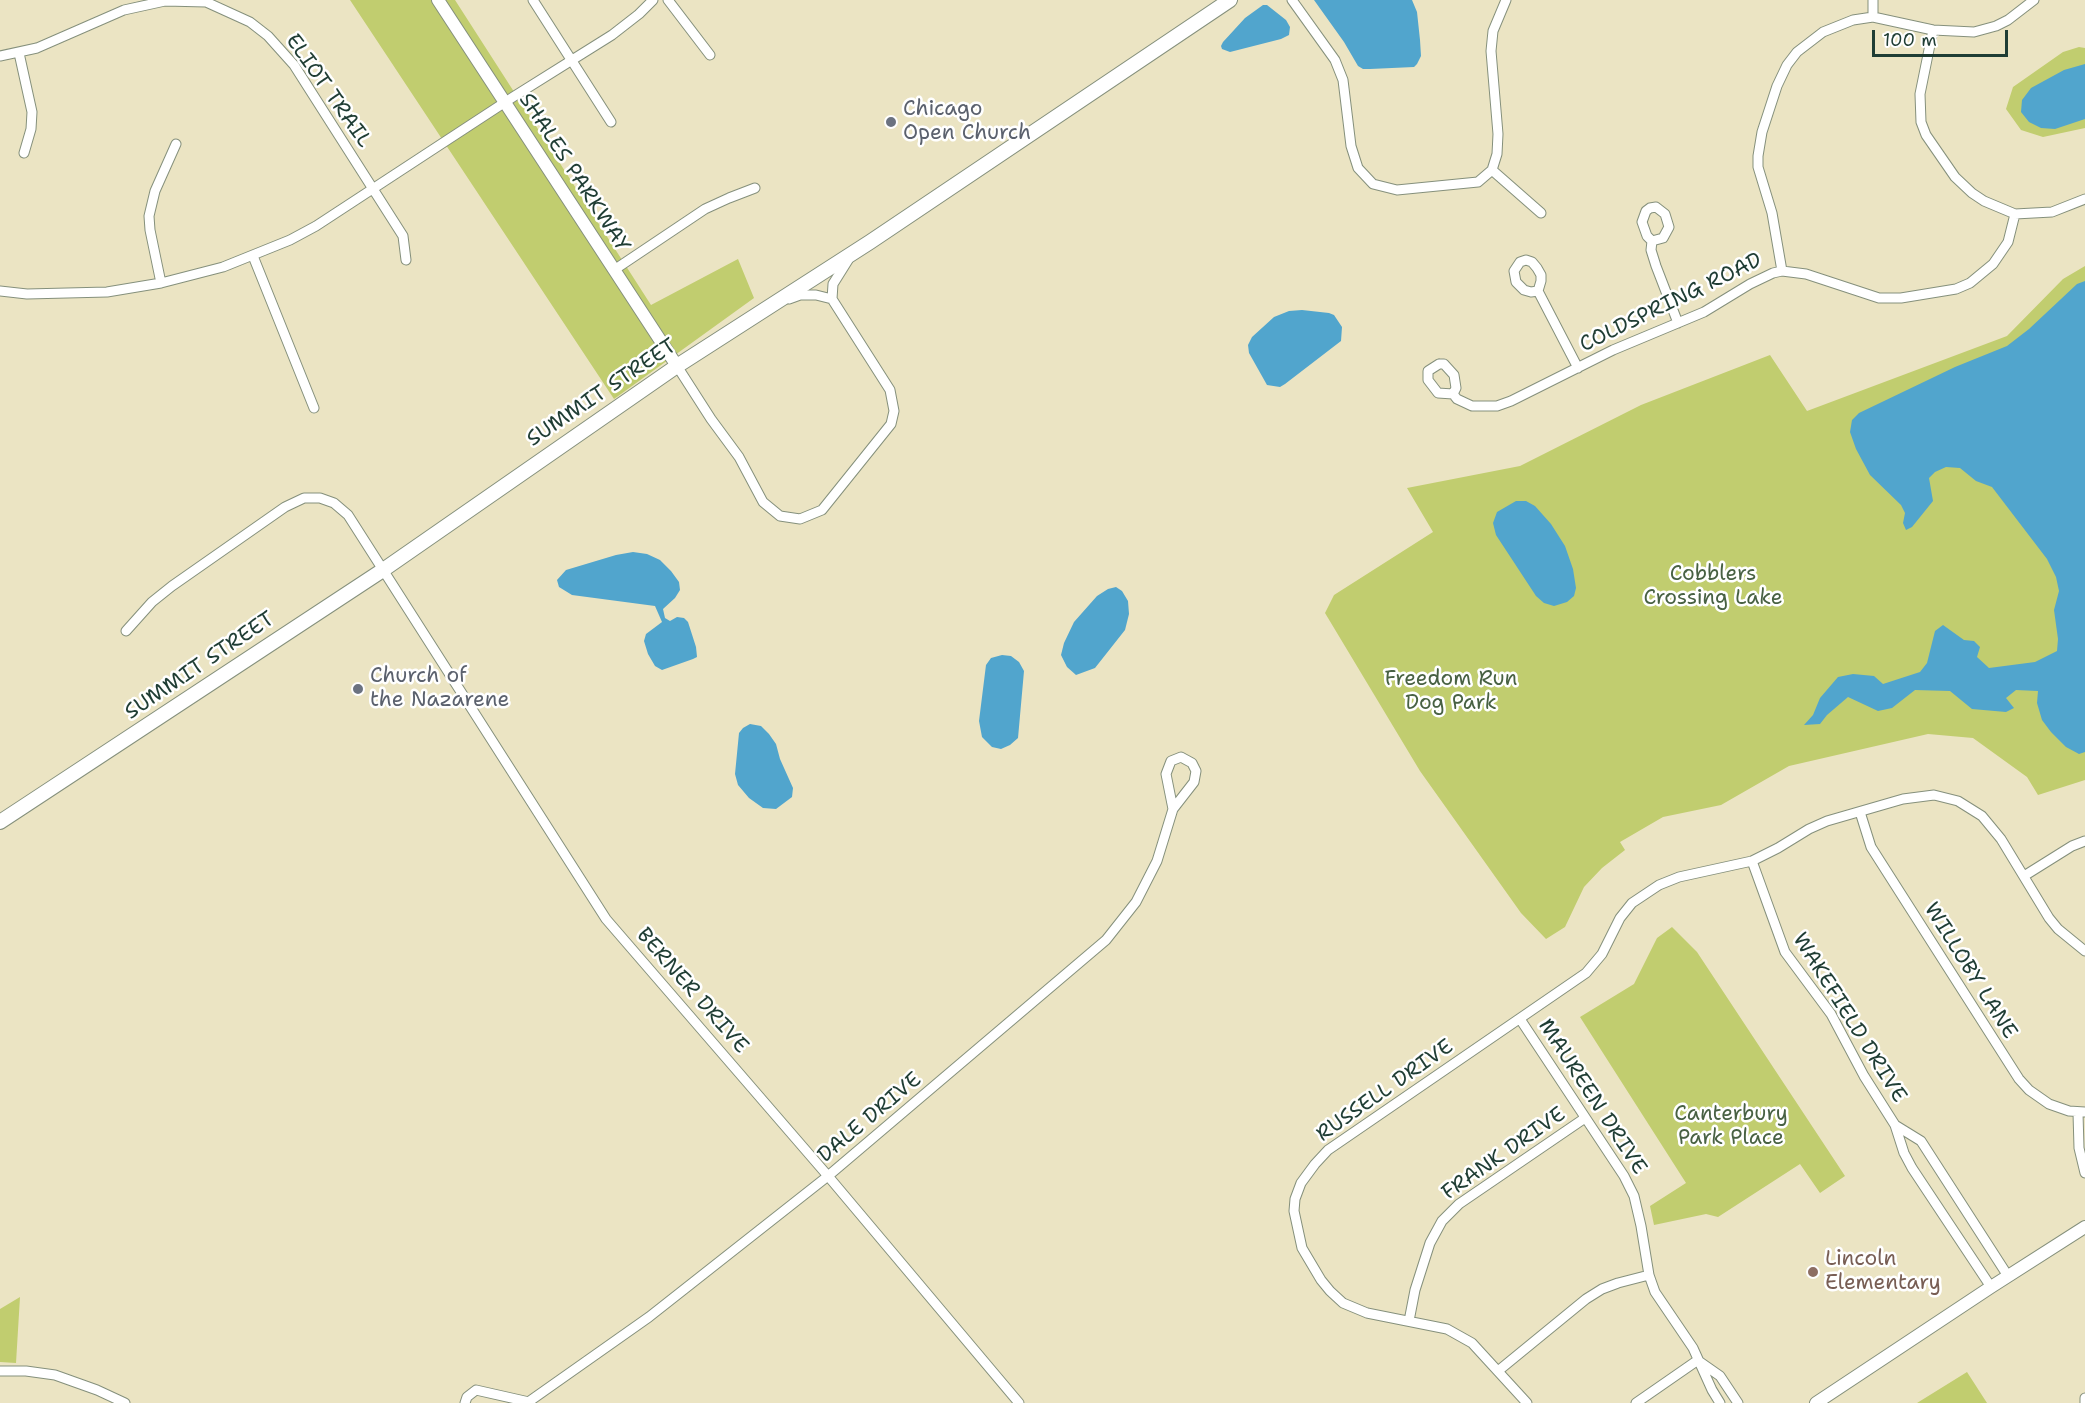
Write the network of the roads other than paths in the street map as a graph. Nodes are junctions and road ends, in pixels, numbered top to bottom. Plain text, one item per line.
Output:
1 (438, 0) edge
2 (533, 0) edge
3 (653, 0) edge
4 (668, 0) edge
5 (1230, 0) edge
6 (1292, 0) edge
7 (1506, 0) edge
8 (1873, 0) edge
9 (2034, 0) edge
10 (207, 1) edge
11 (1873, 17) junction
12 (1933, 30) junction
13 (19, 53) junction
14 (710, 55) dead end
15 (0, 56) edge
16 (571, 60) junction
17 (505, 102) junction
18 (611, 122) dead end
19 (176, 144) dead end
20 (24, 153) dead end
21 (1492, 170) junction
22 (373, 188) junction
23 (755, 188) dead end
24 (2085, 199) edge
25 (1541, 213) dead end
26 (2015, 214) junction
27 (1652, 241) dead end
28 (870, 242) junction
29 (253, 256) junction
30 (406, 260) dead end
31 (614, 270) junction
32 (1782, 271) junction
33 (161, 284) junction
34 (0, 291) edge
35 (1538, 291) dead end
36 (832, 299) junction
37 (775, 303) junction
38 (1678, 323) junction
39 (677, 366) junction
40 (1578, 368) junction
41 (1454, 394) dead end
42 (314, 408) dead end
43 (383, 570) junction
44 (126, 631) dead end
45 (1173, 809) junction
46 (1860, 812) junction
47 (0, 822) edge
48 (2085, 841) edge
49 (1752, 861) junction
50 (2024, 876) junction
51 (2085, 951) edge
52 (1520, 1019) junction
53 (2082, 1113) edge
54 (1585, 1118) junction
55 (1894, 1125) junction
56 (2085, 1173) edge
57 (828, 1176) junction
58 (2085, 1227) edge
59 (1649, 1275) junction
60 (2008, 1276) junction
61 (1991, 1287) junction
62 (1409, 1321) junction
63 (1698, 1360) junction
64 (0, 1371) edge
65 (1498, 1371) junction
66 (2085, 1398) edge
67 (528, 1402) edge
68 (125, 1403) edge
69 (465, 1403) edge
70 (1019, 1403) edge
71 (1527, 1403) edge
72 (1636, 1403) edge
73 (1720, 1403) edge
74 (1738, 1403) edge
75 (1816, 1403) edge
76 (2085, 1403) edge

1 - 17 street, SHALES PARKWAY
2 - 16 street
3 - 16 street
4 - 14 street
5 - 28 main road, SUMMIT STREET
6 - 21 street
7 - 21 street
8 - 11 street
9 - 12 street
10 - 13 street, ELIOT TRAIL
10 - 22 street, ELIOT TRAIL
11 - 12 street
11 - 32 street
12 - 26 street
13 - 15 street, ELIOT TRAIL
13 - 20 street
16 - 17 street
16 - 18 street
17 - 22 street
17 - 31 street, SHALES PARKWAY
19 - 33 street
21 - 25 street
22 - 29 street
22 - 30 street, ELIOT TRAIL
23 - 31 street
24 - 26 street
26 - 32 street, COLDSPRING ROAD
27 - 38 street
28 - 36 street
28 - 37 main road, SUMMIT STREET
29 - 33 street
29 - 42 street
31 - 39 street, SHALES PARKWAY
32 - 38 street, COLDSPRING ROAD
33 - 34 street
35 - 40 street
36 - 37 street
36 - 39 street
37 - 39 main road, SUMMIT STREET
38 - 40 street, COLDSPRING ROAD
39 - 43 main road, SUMMIT STREET
40 - 41 street, COLDSPRING ROAD
43 - 44 street, BERNER DRIVE
43 - 47 main road, SUMMIT STREET
43 - 57 street, BERNER DRIVE
45 - 45 street, DALE DRIVE
45 - 57 street, DALE DRIVE
46 - 49 street, RUSSELL DRIVE
46 - 50 street, RUSSELL DRIVE
46 - 53 street, WILLOBY LANE
48 - 50 street
49 - 52 street, RUSSELL DRIVE
49 - 55 street, WAKEFIELD DRIVE
50 - 51 street, RUSSELL DRIVE
52 - 54 street, MAUREEN DRIVE
52 - 62 street, RUSSELL DRIVE
53 - 56 street
54 - 59 street, MAUREEN DRIVE
54 - 62 street, FRANK DRIVE
55 - 60 street, WAKEFIELD DRIVE
55 - 61 street, WAKEFIELD DRIVE
57 - 67 street, DALE DRIVE
57 - 70 street, BERNER DRIVE
58 - 60 street
59 - 63 street, MAUREEN DRIVE
59 - 65 street
60 - 61 street
61 - 75 street
62 - 65 street, RUSSELL DRIVE
63 - 72 street
63 - 73 street, MAUREEN DRIVE
63 - 74 street, MAUREEN DRIVE
64 - 68 street
65 - 71 street, RUSSELL DRIVE
66 - 76 street
67 - 69 street, DALE DRIVE

